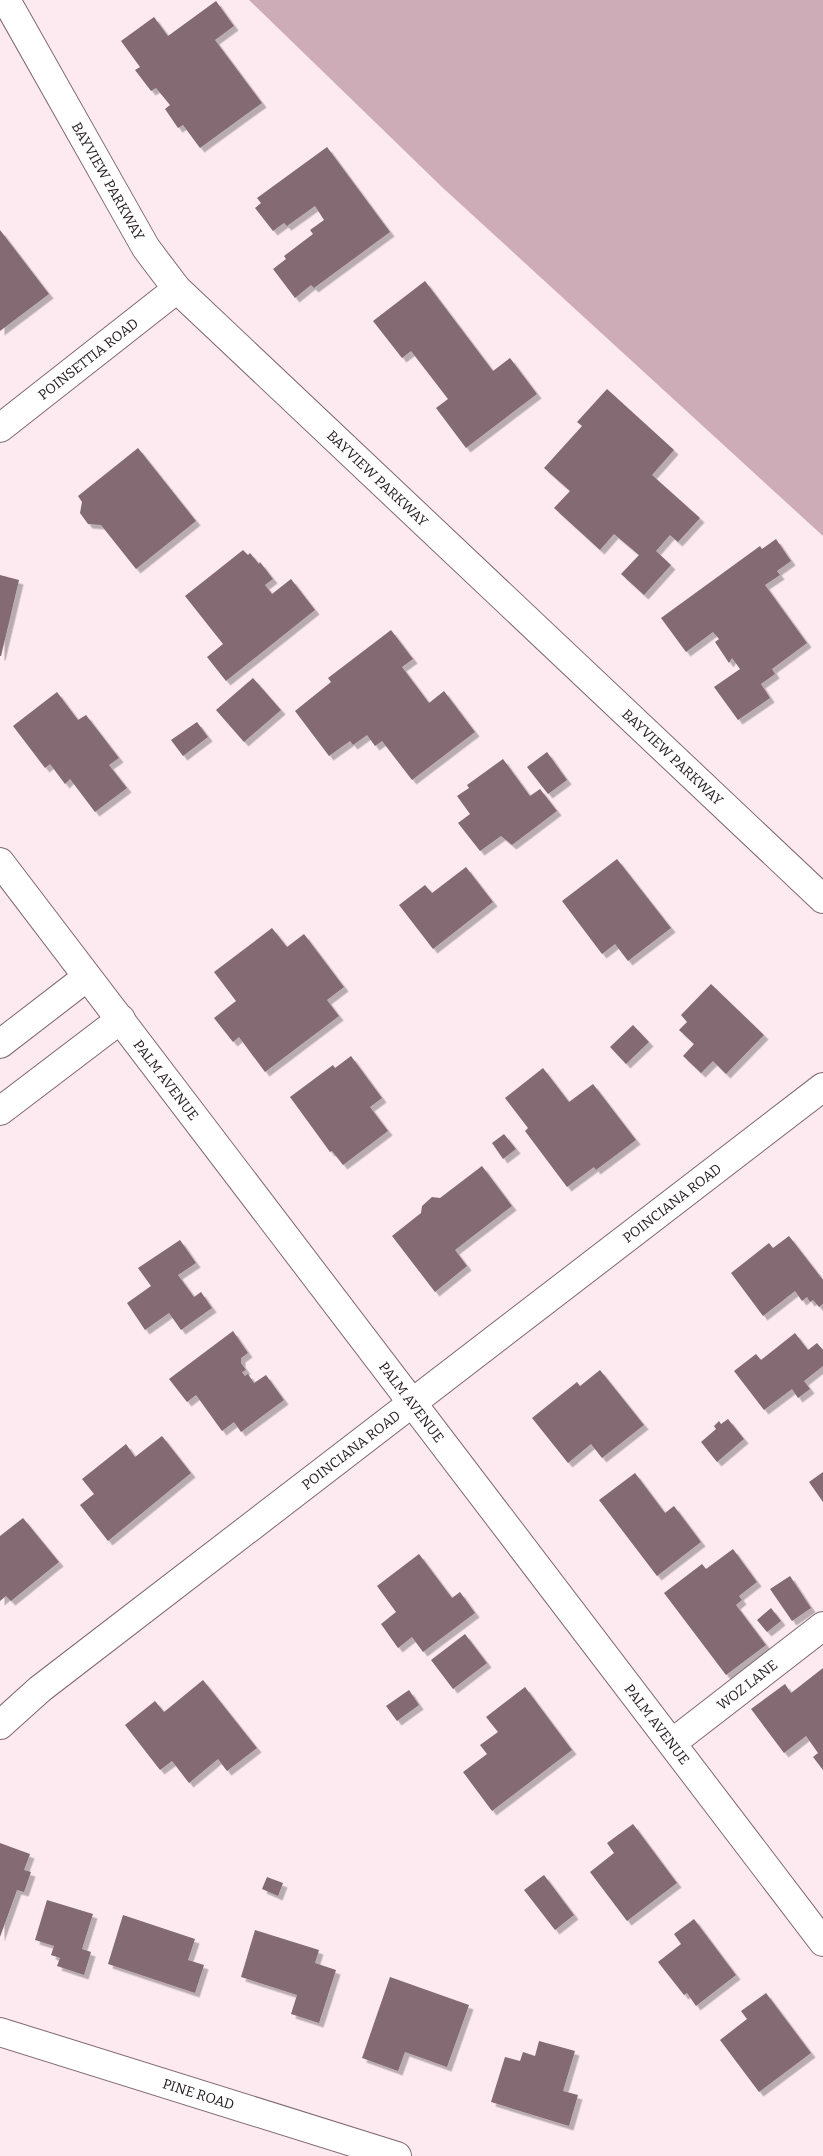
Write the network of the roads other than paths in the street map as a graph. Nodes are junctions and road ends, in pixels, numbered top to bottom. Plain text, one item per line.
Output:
1 (6, 0) edge
2 (177, 289) junction
3 (0, 428) edge
4 (0, 862) edge
5 (823, 899) edge
6 (87, 976) junction
7 (121, 1018) junction
8 (0, 1044) edge
9 (823, 1087) edge
10 (0, 1111) edge
11 (414, 1404) junction
12 (823, 1626) edge
13 (0, 1725) edge
14 (672, 1743) junction
15 (823, 1942) edge
16 (0, 2032) edge
17 (397, 2156) edge

1 - 2 street, BAYVIEW PARKWAY
2 - 3 street, POINSETTIA ROAD
2 - 5 street, BAYVIEW PARKWAY
4 - 6 street, PALM AVENUE
6 - 7 street, PALM AVENUE
6 - 8 street
7 - 10 street
7 - 11 street, PALM AVENUE
9 - 11 street, POINCIANA ROAD
11 - 13 street, POINCIANA ROAD
11 - 14 street, PALM AVENUE
12 - 14 street, WOZ LANE
14 - 15 street, PALM AVENUE
16 - 17 street, PINE ROAD

